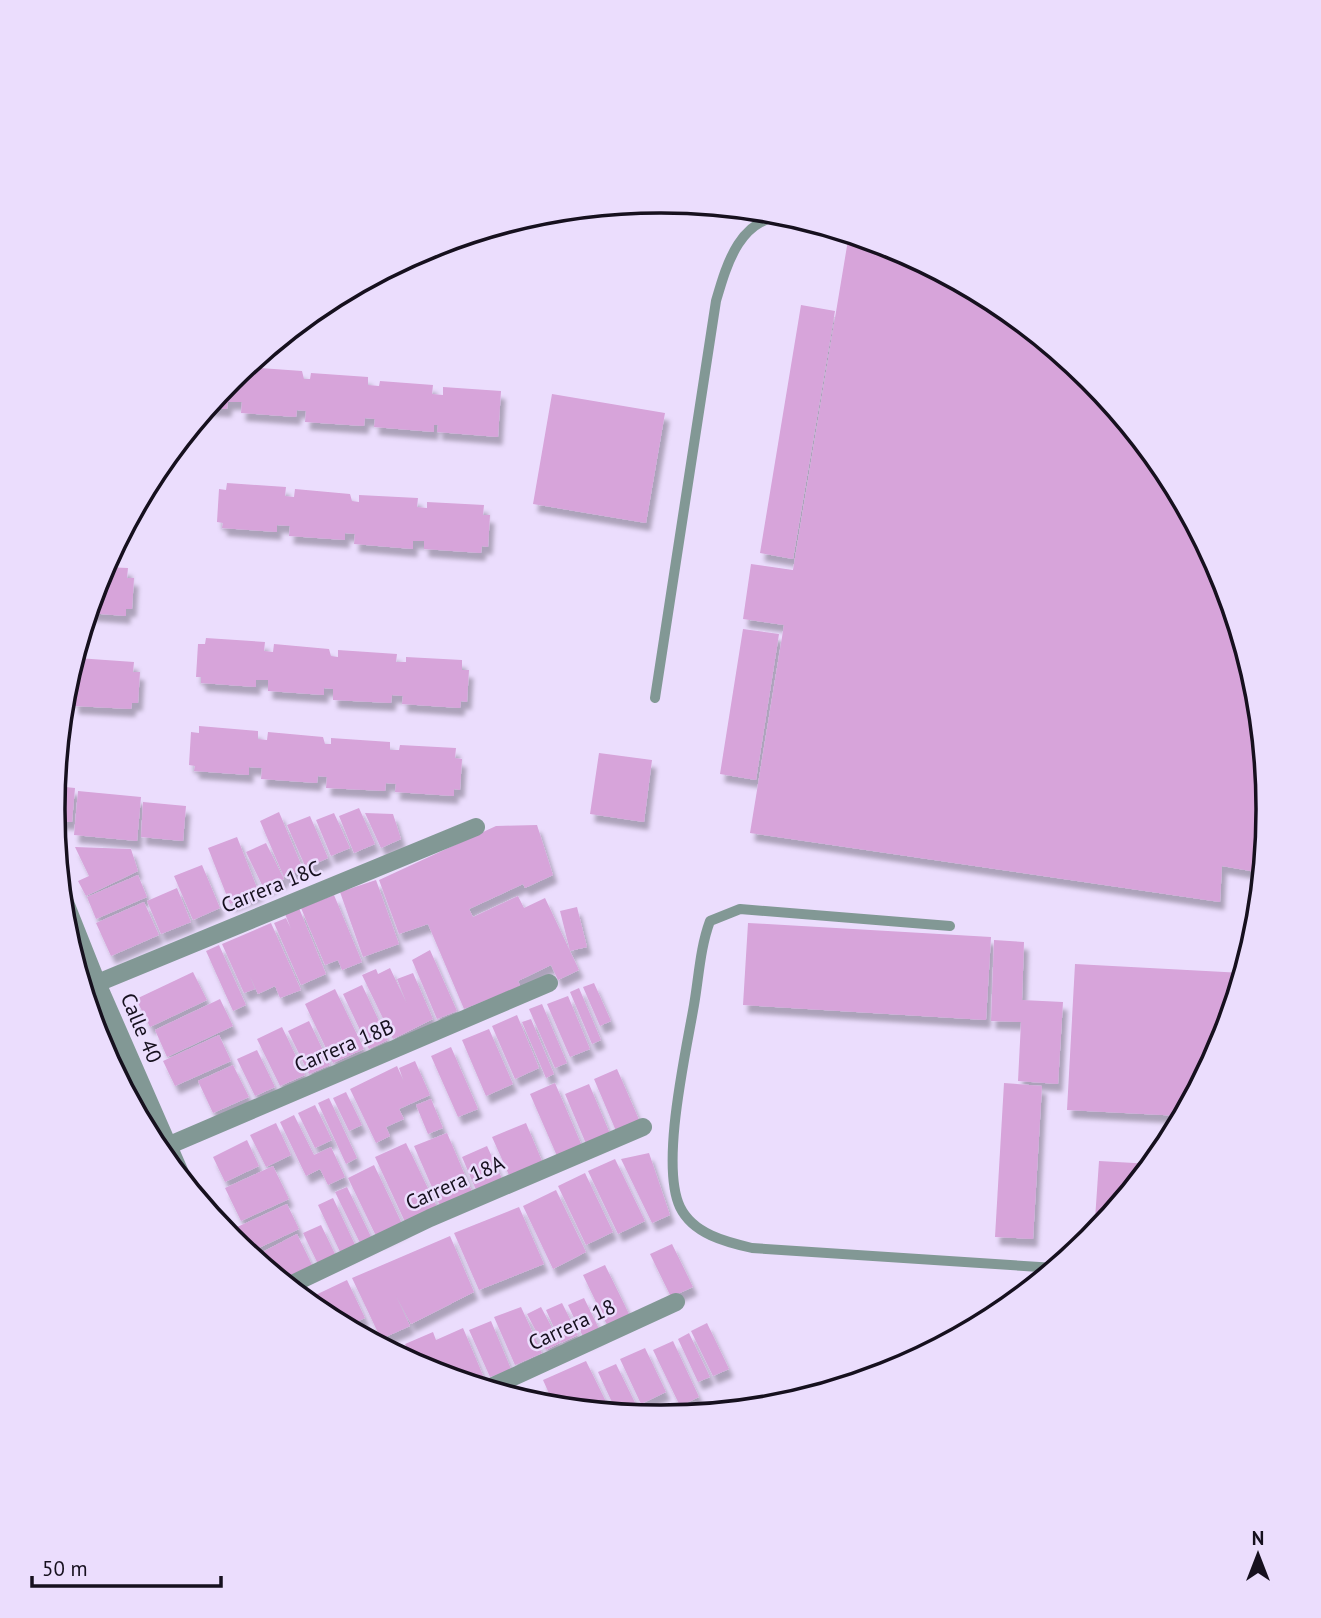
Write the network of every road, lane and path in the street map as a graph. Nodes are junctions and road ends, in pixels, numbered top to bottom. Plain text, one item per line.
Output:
1 (761, 222) edge
2 (655, 698) dead end
3 (476, 827) dead end
4 (950, 926) dead end
5 (548, 983) dead end
6 (92, 985) edge
7 (95, 998) edge
8 (142, 1102) edge
9 (643, 1127) dead end
10 (169, 1145) edge
11 (1041, 1267) edge
12 (297, 1281) edge
13 (676, 1302) dead end
14 (501, 1383) edge

1 - 2 lane
3 - 6 street, Carrera 18C
4 - 11 lane
5 - 10 street, Carrera 18B
7 - 8 street, Calle 40
9 - 12 street, Carrera 18A
13 - 14 street, Carrera 18

